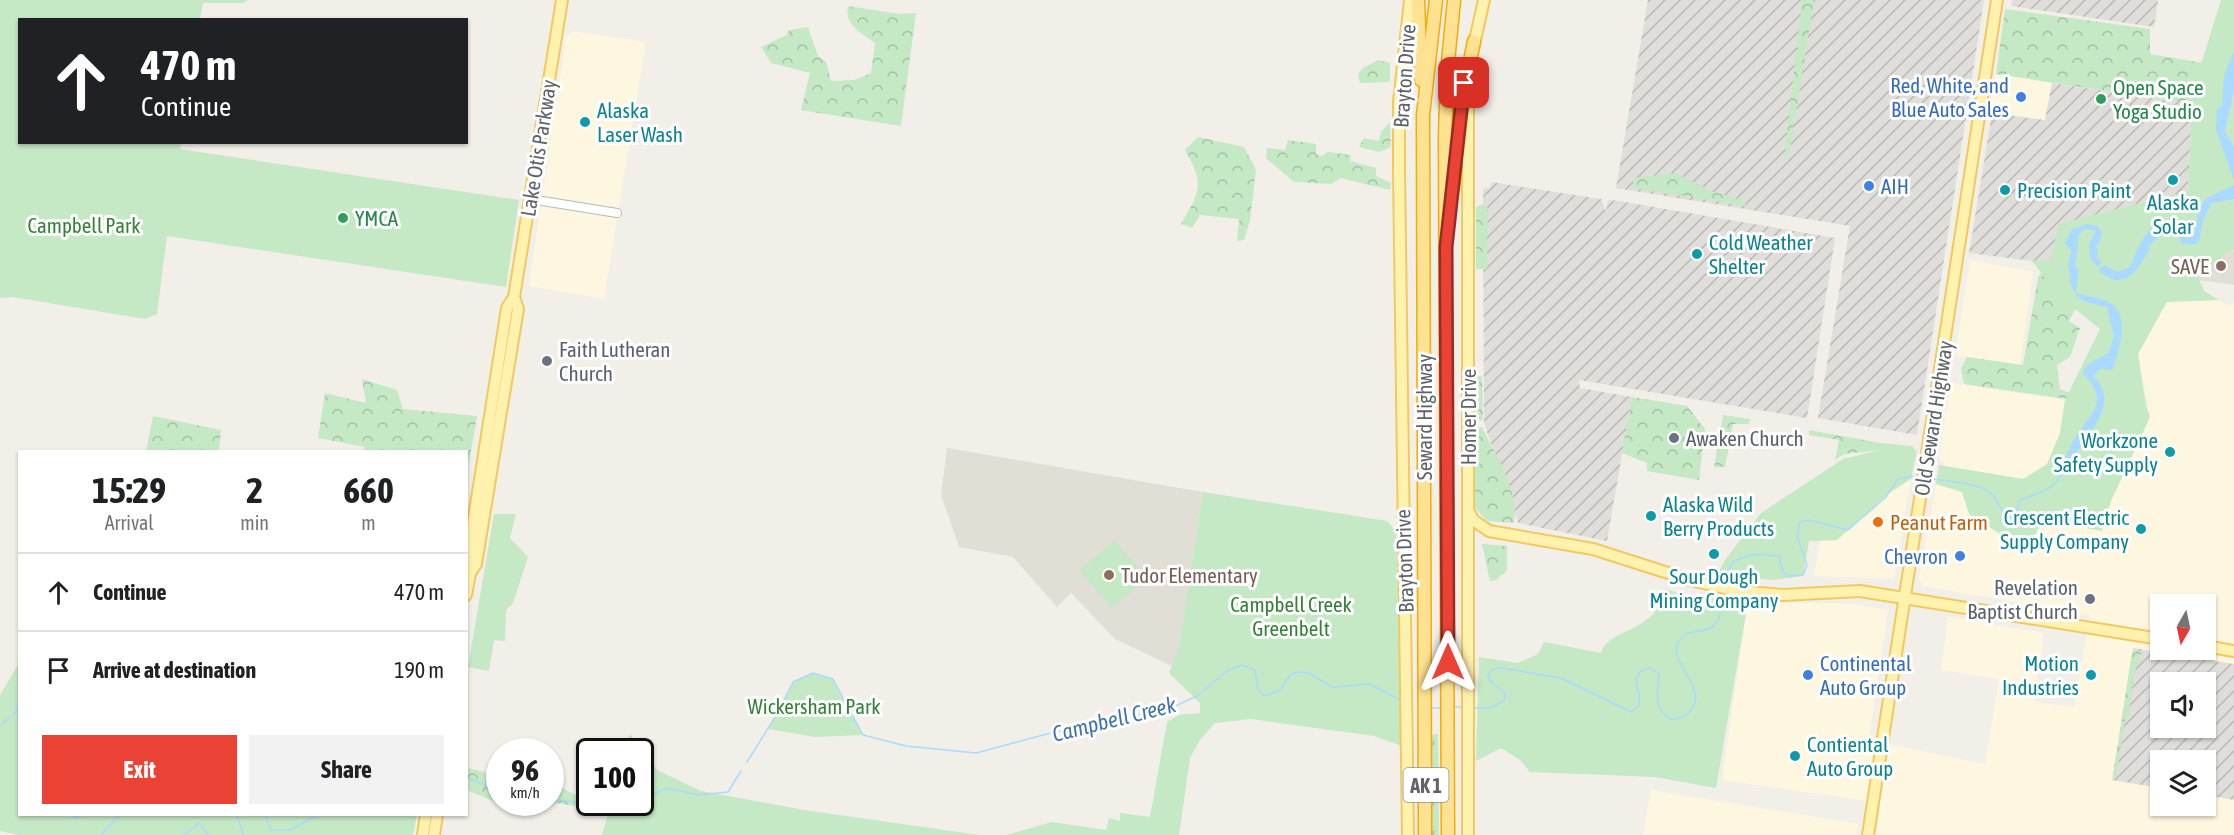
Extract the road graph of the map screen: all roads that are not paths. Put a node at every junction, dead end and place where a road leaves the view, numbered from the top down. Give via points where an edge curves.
1 (562, 0) edge
2 (1410, 0) edge
3 (1418, 0) edge
4 (1436, 0) edge
5 (1454, 0) edge
6 (1484, 0) edge
7 (1997, 0) edge
8 (1474, 41) junction
9 (1423, 115) junction
10 (530, 199) junction
11 (617, 213) dead end
12 (1446, 247) junction
13 (1468, 510) junction
14 (1489, 531) junction
15 (1468, 551) junction
16 (468, 556) edge
17 (468, 566) edge
18 (468, 584) edge
19 (1905, 597) junction
20 (2150, 637) edge
21 (2216, 648) edge
22 (2234, 651) edge
23 (426, 816) edge
24 (437, 816) edge
25 (423, 835) edge
26 (434, 835) edge
27 (1408, 835) edge
28 (1425, 835) edge
29 (1448, 835) edge
30 (1468, 835) edge
31 (1868, 835) edge

1 - 10 main road, Lake Otis Parkway
2 - 27 main road, Brayton Drive via 1400,102 1399,171
3 - 9 highway
4 - 9 highway, Seward Highway / AK 1
5 - 12 highway, Seward Highway / AK 1 via 1446,72
6 - 8 main road, Homer Drive
7 - 19 main road, Old Seward Highway
8 - 12 highway via 1461,106
8 - 13 main road, Homer Drive via 1467,106
9 - 28 highway, Seward Highway / AK 1
10 - 11 street
10 - 16 main road, Lake Otis Parkway via 514,297 507,308
12 - 29 highway, Seward Highway / AK 1
13 - 14 main road via 1473,520
13 - 15 main road, Homer Drive
14 - 15 main road via 1474,538
14 - 19 main road via 1593,549 1739,591 1783,595 1860,591
15 - 30 main road, Homer Drive
17 - 18 main road, Lake Otis Parkway
19 - 20 main road
19 - 31 main road, Old Seward Highway
21 - 22 main road
23 - 25 main road
24 - 26 main road

